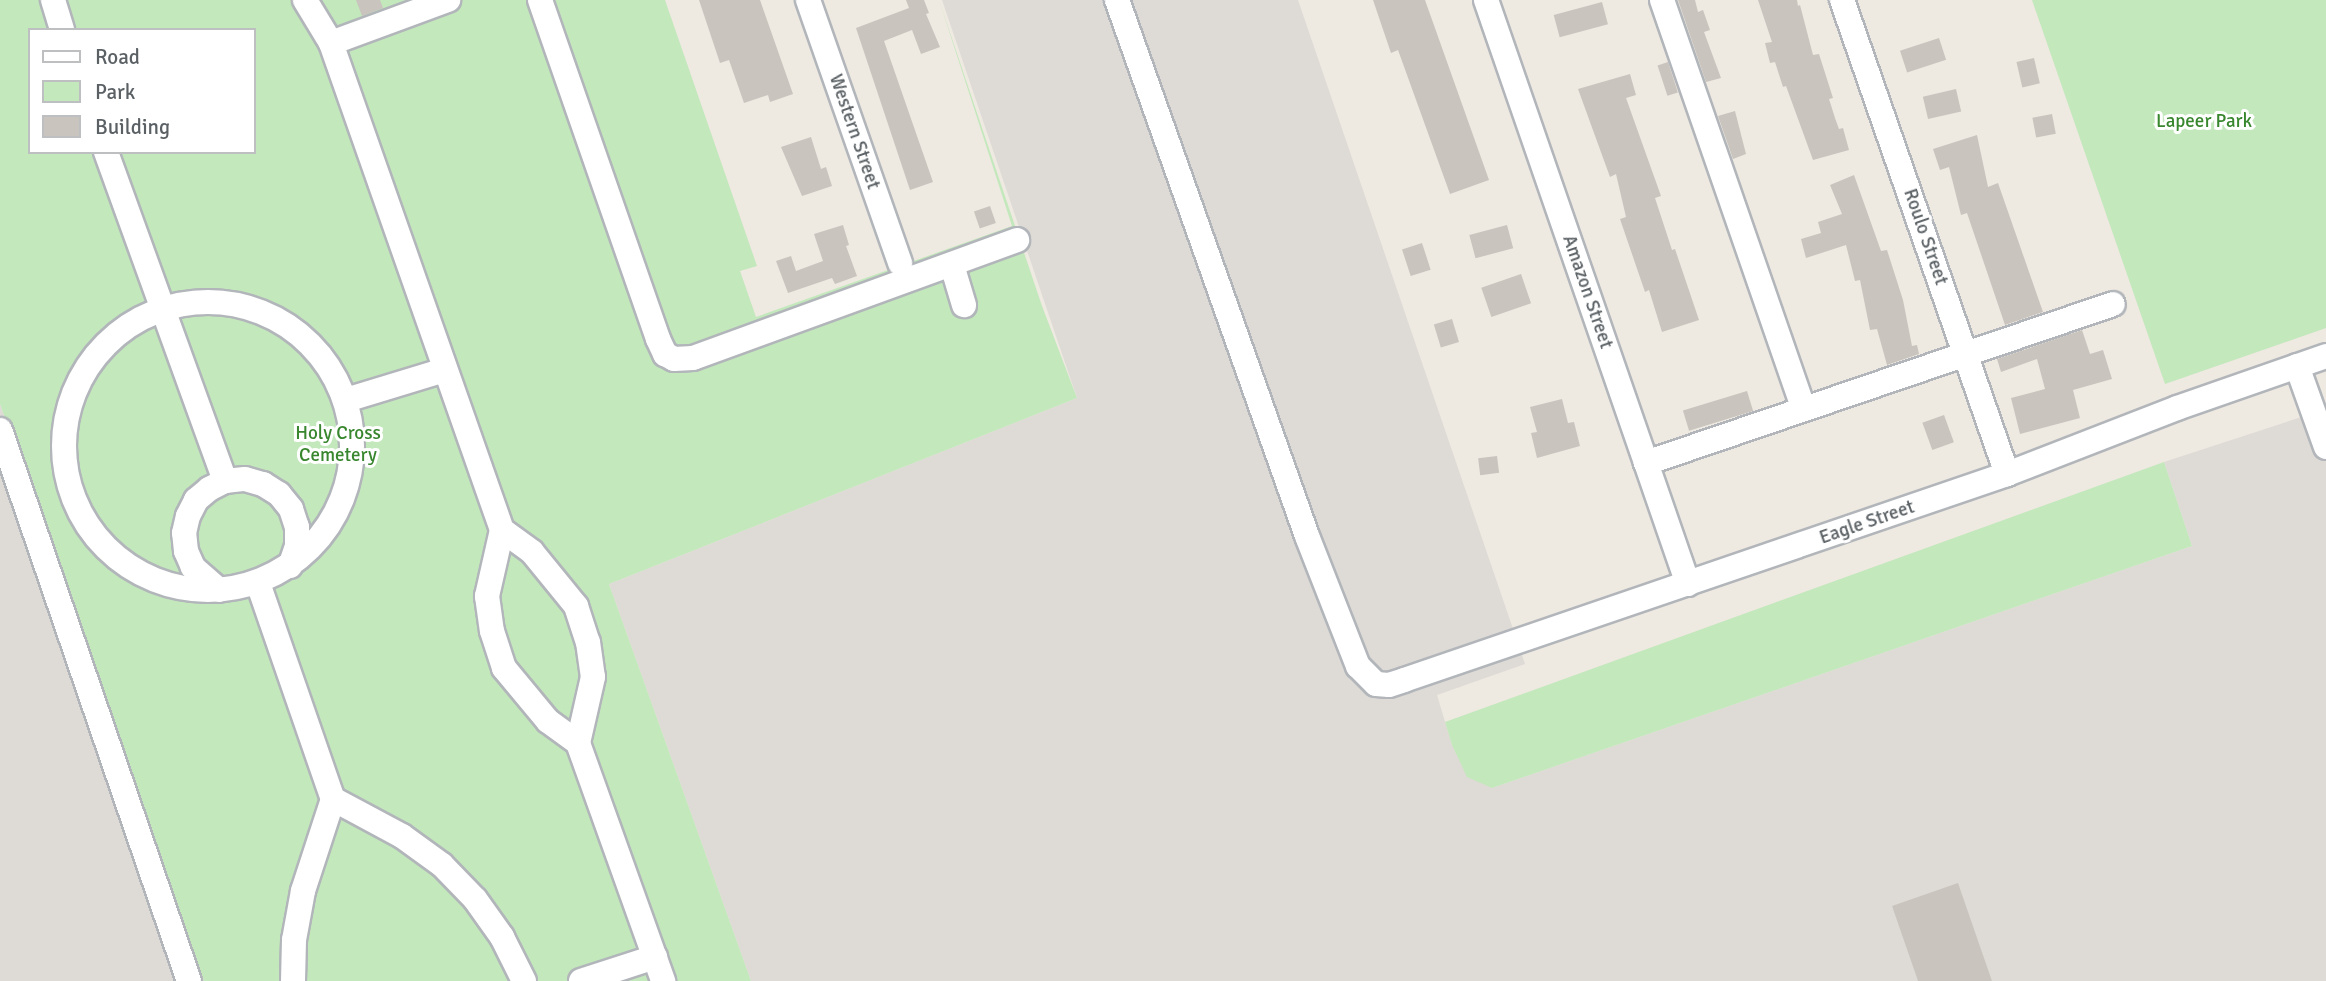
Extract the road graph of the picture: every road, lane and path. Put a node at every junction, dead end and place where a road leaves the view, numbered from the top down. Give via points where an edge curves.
1 (305, 0) edge
2 (449, 0) edge
3 (540, 0) edge
4 (808, 0) edge
5 (1117, 0) edge
6 (1486, 0) edge
7 (1662, 0) edge
8 (1842, 0) edge
9 (50, 1) edge
10 (61, 28) edge
11 (331, 43) junction
12 (107, 154) edge
13 (1017, 240) dead end
14 (900, 263) dead end
15 (951, 265) junction
16 (2113, 304) dead end
17 (964, 305) dead end
18 (161, 309) junction
19 (1966, 354) junction
20 (2326, 356) edge
21 (2297, 366) junction
22 (446, 370) junction
23 (346, 400) junction
24 (1804, 409) junction
25 (0, 430) edge
26 (2326, 447) edge
27 (1646, 463) junction
28 (2007, 474) junction
29 (225, 481) junction
30 (502, 530) junction
31 (290, 566) junction
32 (258, 583) junction
33 (1688, 584) junction
34 (219, 590) junction
35 (578, 743) junction
36 (333, 799) junction
37 (654, 957) junction
38 (189, 981) edge
39 (293, 981) edge
40 (524, 981) edge
41 (581, 981) edge
42 (663, 981) edge

1 - 11 street
2 - 11 street
3 - 15 street via 665,354 674,359 693,358
4 - 14 street, Western Street
5 - 33 street, Eagle Street via 1307,536 1366,677 1389,685
6 - 27 street, Amazon Street
7 - 24 street
8 - 19 street, Roulo Street
9 - 10 street
11 - 22 street
12 - 18 street
13 - 15 street
15 - 17 street
16 - 19 street
18 - 23 street via 206,301 251,308 272,318 292,328 325,360
18 - 29 street
18 - 34 street via 126,327 96,353 75,387 64,425 64,464 74,503 94,536 123,564 158,582 197,591
19 - 24 street
19 - 28 street, Roulo Street
20 - 21 street, Eagle Street
21 - 26 street
21 - 28 street, Eagle Street
22 - 23 street
22 - 30 street
23 - 31 street via 354,439 350,479 336,516 312,548
24 - 27 street
25 - 38 street
27 - 33 street, Amazon Street
28 - 33 street, Eagle Street
29 - 31 street via 263,484 291,509 297,546
29 - 34 street via 196,500 184,533 193,567
30 - 35 street via 533,552 576,606 593,677
30 - 35 street via 487,596 504,668 548,722
31 - 32 street
32 - 34 street
32 - 36 street
35 - 37 street
36 - 39 street via 303,891 294,940
36 - 40 street via 402,835 442,865 475,899 502,937
37 - 41 street
37 - 42 street

